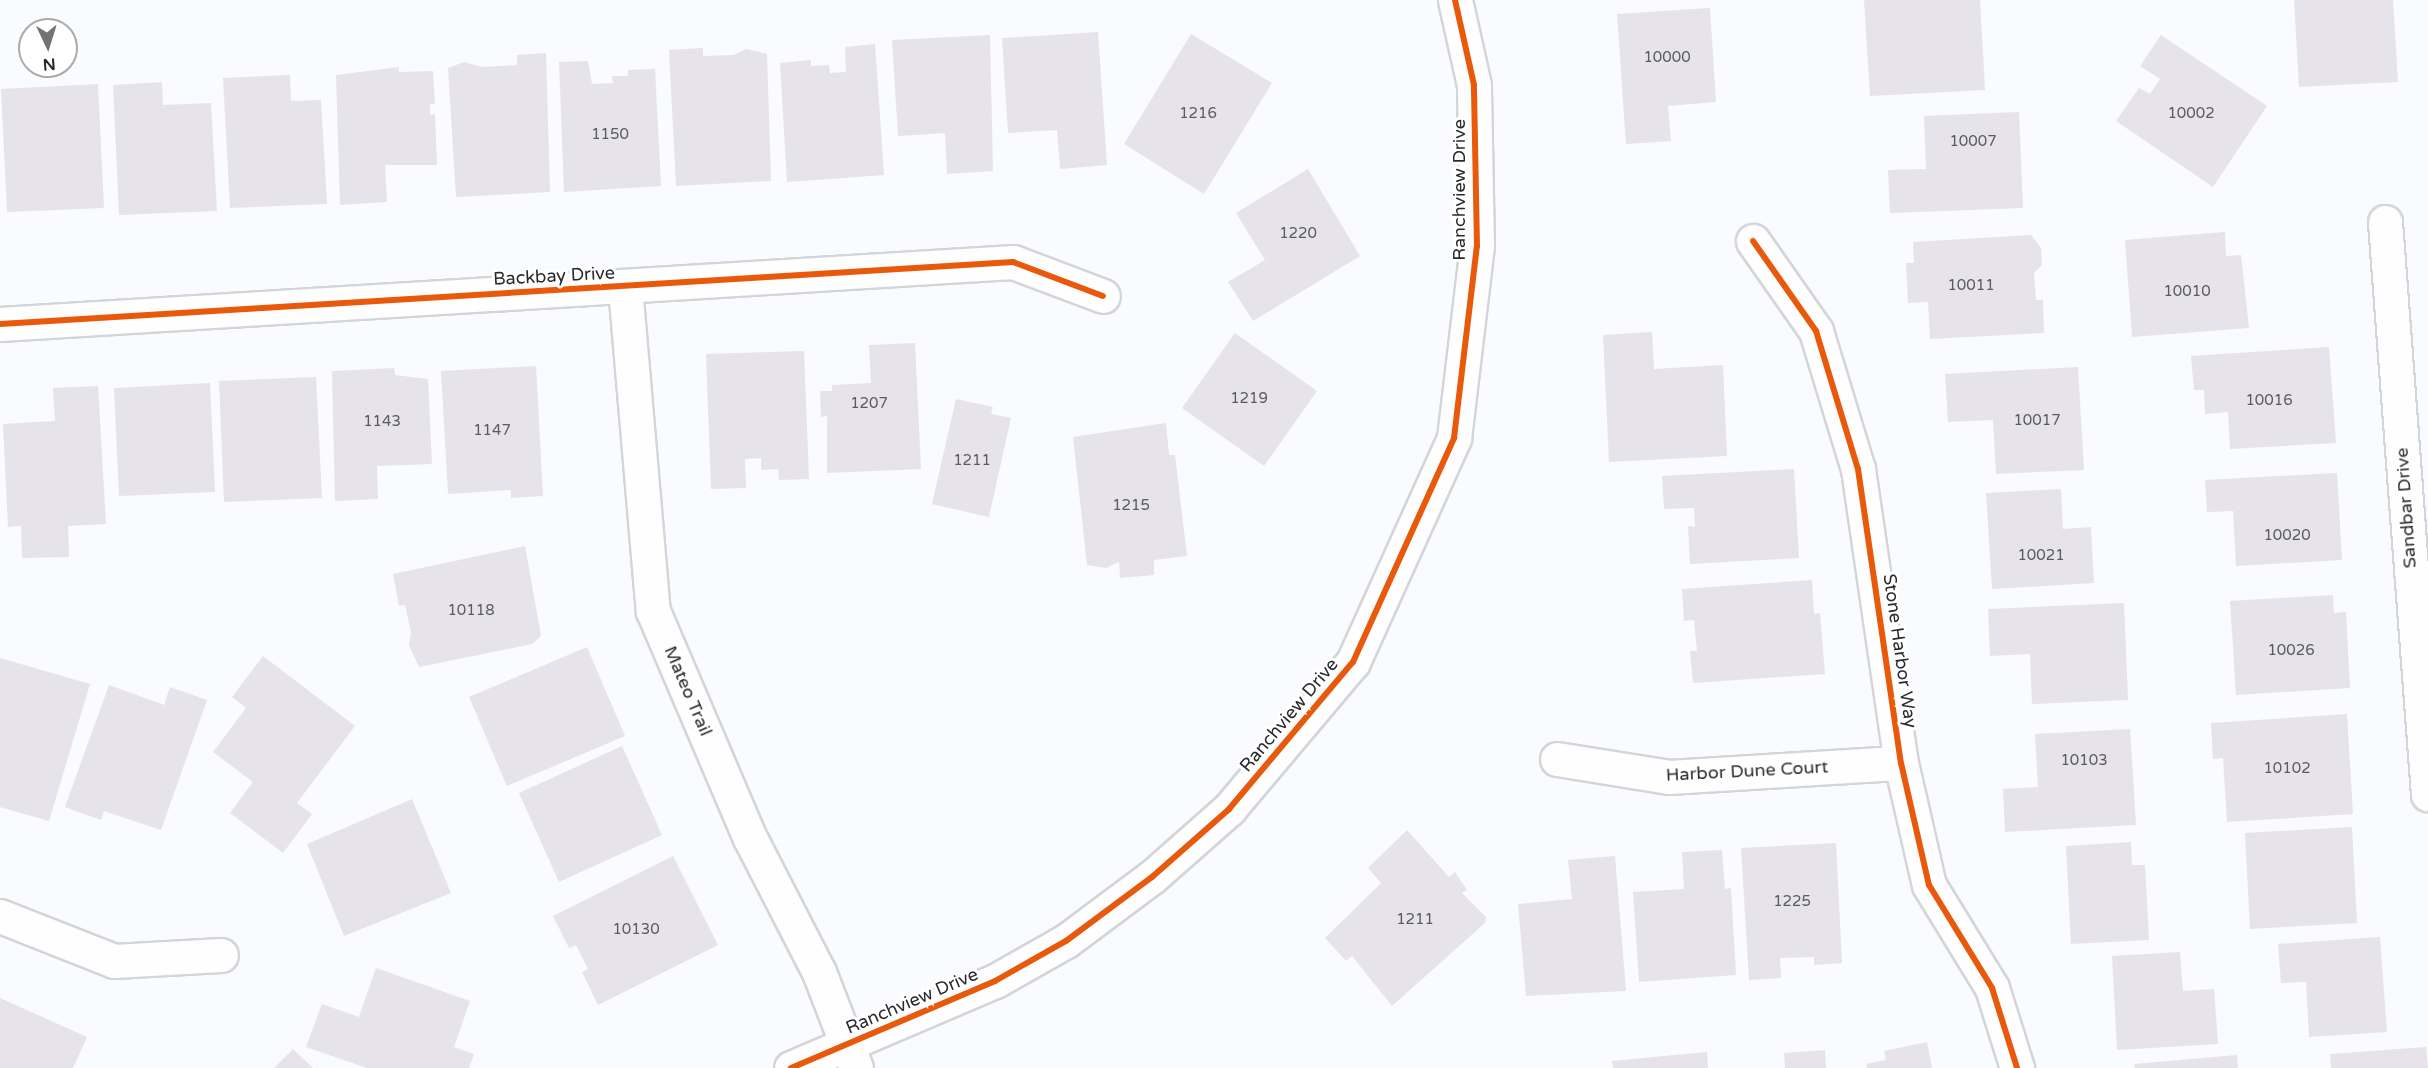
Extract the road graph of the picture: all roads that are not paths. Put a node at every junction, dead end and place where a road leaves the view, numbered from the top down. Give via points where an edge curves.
1 (1455, 0) edge
2 (2385, 222) dead end
3 (1753, 241) dead end
4 (624, 287) junction
5 (1103, 296) dead end
6 (0, 324) edge
7 (2424, 715) edge
8 (1557, 759) dead end
9 (1901, 763) junction
10 (2428, 794) edge
11 (0, 916) edge
12 (221, 954) dead end
13 (852, 1057) edge
14 (791, 1068) edge
15 (2017, 1068) edge

1 - 13 street, Ranchview Drive via 1474,85 1477,246 1454,438 1353,662 1229,809 1143,884 1066,941
2 - 7 street, Sandbar Drive
3 - 9 street, Stone Harbor Way via 1816,331 1858,469
4 - 5 street, Backbay Drive via 1013,262
4 - 6 street, Backbay Drive
4 - 13 street, Mateo Trail via 653,611 750,838 819,972
7 - 10 street, Sandbar Drive
8 - 9 street, Harbor Dune Court via 1670,777
9 - 15 street, Stone Harbor Way via 1929,885 1992,988
11 - 12 street via 114,961
13 - 14 street, Ranchview Drive

